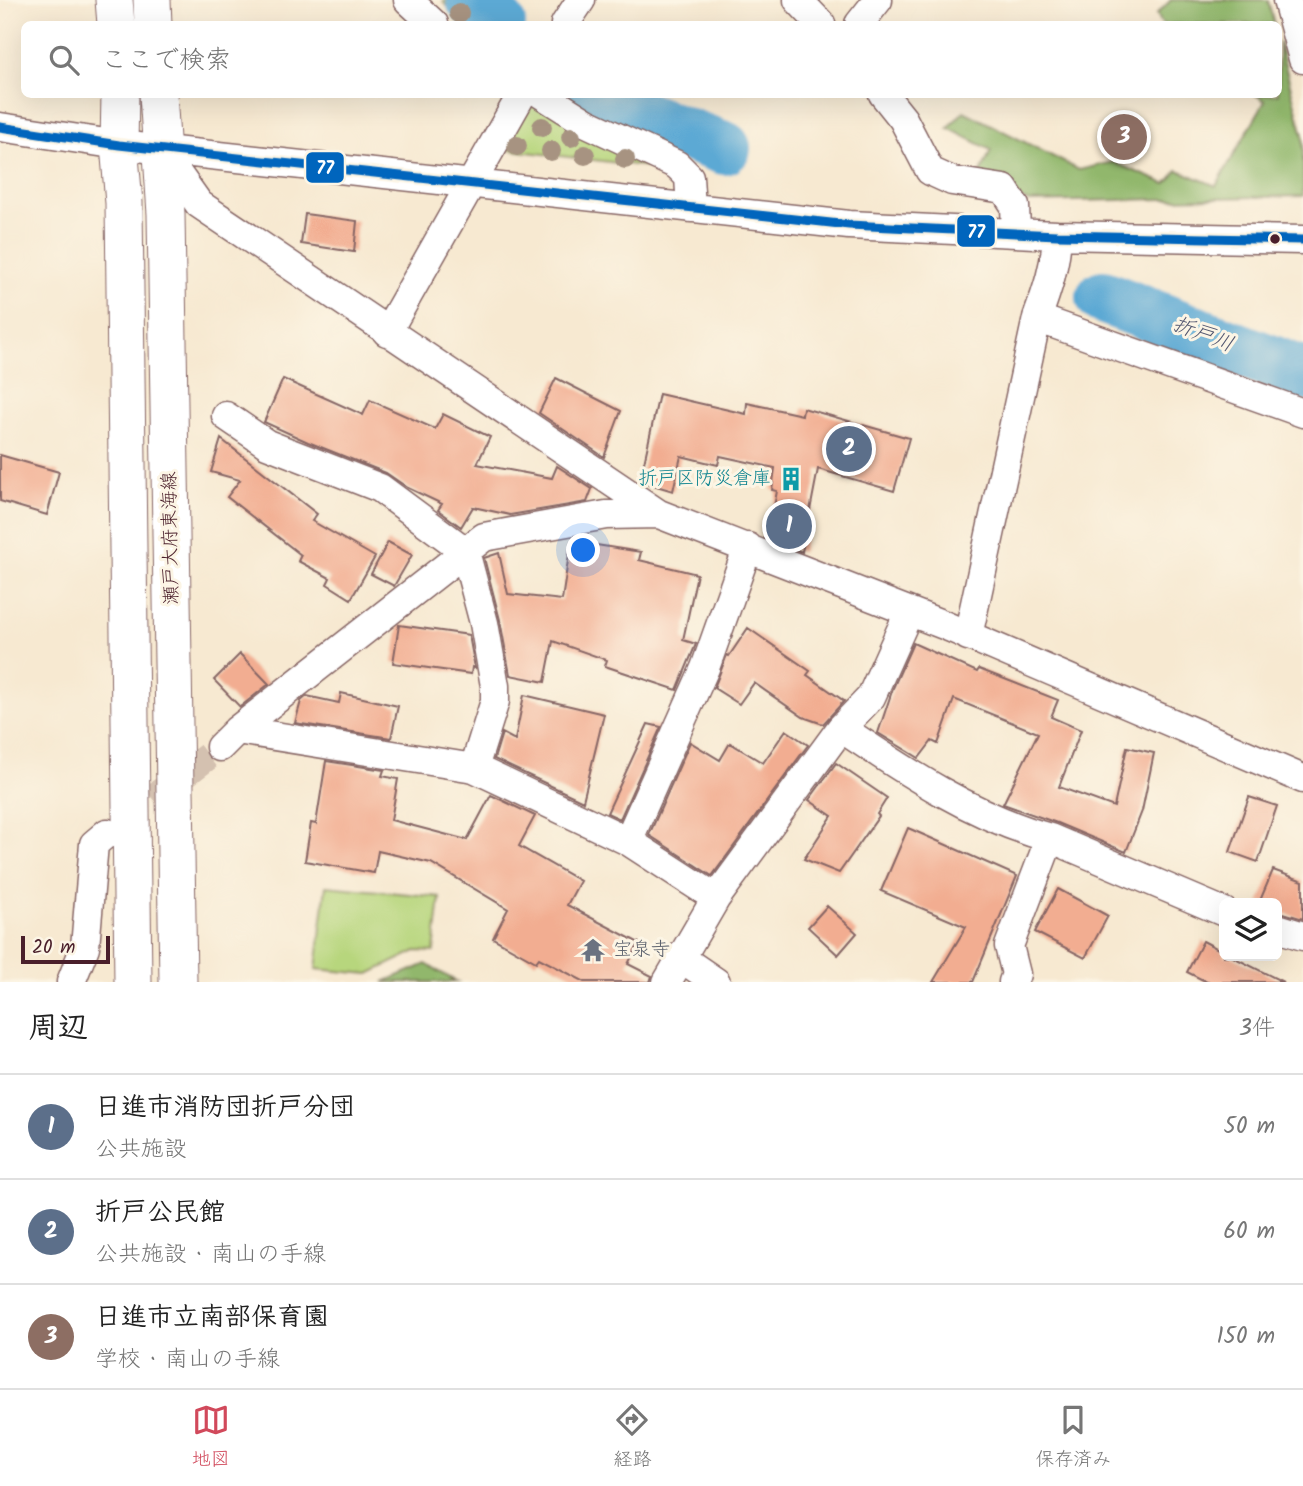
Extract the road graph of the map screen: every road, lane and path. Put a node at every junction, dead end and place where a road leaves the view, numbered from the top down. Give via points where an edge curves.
1 (114, 0) edge
2 (152, 0) edge
3 (408, 0) edge
4 (581, 0) edge
5 (798, 0) edge
6 (878, 0) edge
7 (1287, 0) edge
8 (116, 21) edge
9 (153, 21) edge
10 (431, 21) edge
11 (567, 21) edge
12 (818, 21) edge
13 (861, 21) edge
14 (1303, 59) edge
15 (120, 98) edge
16 (158, 98) edge
17 (520, 98) edge
18 (547, 98) edge
19 (886, 98) edge
20 (0, 127) edge
21 (119, 145) junction
22 (160, 149) junction
23 (470, 183) junction
24 (691, 208) junction
25 (1016, 231) junction
26 (1057, 235) junction
27 (1303, 240) edge
28 (1037, 318) junction
29 (387, 332) junction
30 (1303, 413) edge
31 (226, 416) dead end
32 (659, 514) junction
33 (748, 547) junction
34 (465, 551) junction
35 (909, 612) junction
36 (968, 636) junction
37 (841, 728) junction
38 (474, 768) junction
39 (1303, 779) edge
40 (107, 833) tunnel mouth
41 (1050, 838) junction
42 (628, 841) junction
43 (716, 898) junction
44 (1219, 910) edge
45 (1282, 930) edge
46 (1303, 936) edge
47 (674, 970) edge
48 (71, 982) edge
49 (133, 982) edge
50 (178, 982) edge
51 (716, 982) edge
52 (1013, 982) edge

1 - 8 main road
2 - 9 main road
3 - 10 street
4 - 11 street
5 - 12 street
6 - 13 street
7 - 14 street
15 - 21 main road
16 - 22 main road, 瀬戸大府東海線
17 - 23 street
18 - 24 street via 587,123 677,165 689,177
19 - 25 street via 903,118 930,171 952,181 1004,189 1015,206
20 - 21 street
21 - 22 street
21 - 49 main road via 124,203
22 - 23 street
22 - 29 street via 199,204
22 - 50 main road, 瀬戸大府東海線 via 166,214
23 - 24 street
23 - 29 street
24 - 25 street via 849,225
25 - 26 street
26 - 27 street
26 - 28 street via 1048,289
28 - 30 street
28 - 36 street
29 - 32 street
31 - 34 street via 267,444 380,488
32 - 33 street
32 - 34 street via 606,515 484,537
33 - 35 street
33 - 42 street via 705,668
34 - 38 street via 495,685 495,701
34 - 38 street via 228,739
35 - 36 street
35 - 37 street via 871,698
36 - 39 street
37 - 41 street via 944,793
37 - 43 street
38 - 42 street
40 - 48 street via 94,844 85,947
41 - 44 street
41 - 52 street via 1009,946 1016,974
42 - 43 street
43 - 47 street
45 - 46 street
47 - 51 street

